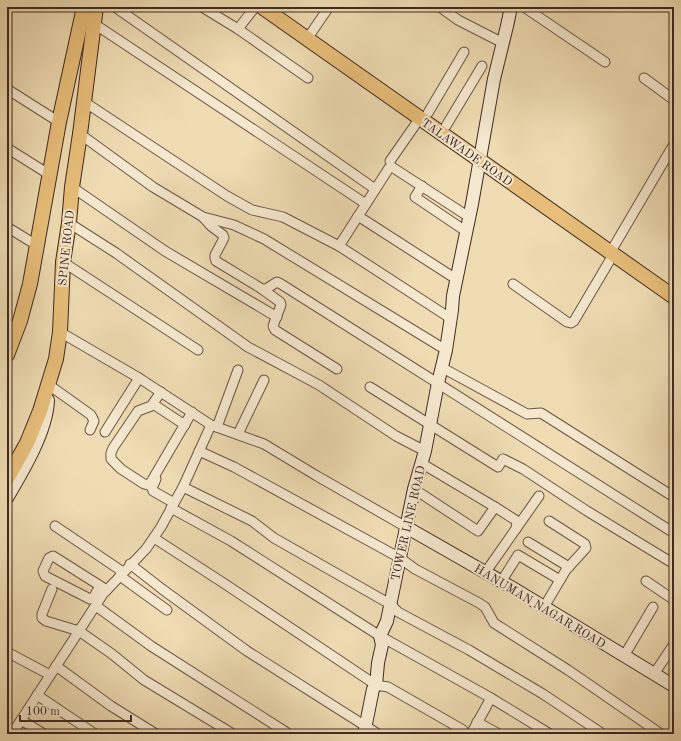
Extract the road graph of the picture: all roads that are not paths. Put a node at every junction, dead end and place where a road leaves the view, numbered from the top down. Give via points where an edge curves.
1 (84, 7) edge
2 (96, 7) edge
3 (115, 7) edge
4 (202, 7) edge
5 (254, 7) edge
6 (262, 7) edge
7 (279, 7) edge
8 (329, 7) edge
9 (440, 7) edge
10 (511, 7) edge
11 (524, 7) edge
12 (93, 23) junction
13 (238, 29) junction
14 (310, 35) junction
15 (503, 43) junction
16 (464, 52) dead end
17 (605, 62) dead end
18 (482, 66) dead end
19 (308, 78) dead end
20 (644, 78) dead end
21 (7, 89) edge
22 (674, 100) edge
23 (83, 101) junction
24 (424, 116) junction
25 (59, 122) junction
26 (446, 126) junction
27 (80, 134) junction
28 (674, 144) edge
29 (7, 148) edge
30 (480, 156) junction
31 (390, 162) dead end
32 (50, 175) junction
33 (422, 186) junction
34 (72, 187) junction
35 (375, 189) junction
36 (366, 204) junction
37 (358, 216) junction
38 (204, 217) junction
39 (469, 217) junction
40 (69, 222) junction
41 (8, 230) edge
42 (466, 232) junction
43 (38, 246) junction
44 (339, 246) junction
45 (613, 251) junction
46 (63, 262) junction
47 (456, 279) junction
48 (514, 284) dead end
49 (262, 289) junction
50 (674, 292) edge
51 (451, 314) junction
52 (277, 317) junction
53 (60, 332) junction
54 (198, 350) dead end
55 (446, 350) junction
56 (7, 355) edge
57 (441, 367) junction
58 (238, 370) dead end
59 (337, 370) dead end
60 (139, 378) junction
61 (264, 380) dead end
62 (438, 383) junction
63 (49, 385) junction
64 (370, 386) dead end
65 (161, 392) junction
66 (153, 404) junction
67 (194, 414) junction
68 (185, 425) junction
69 (430, 425) junction
70 (214, 426) junction
71 (90, 430) dead end
72 (105, 432) dead end
73 (238, 434) junction
74 (199, 451) junction
75 (423, 457) junction
76 (7, 479) edge
77 (183, 486) junction
78 (414, 489) junction
79 (539, 496) dead end
80 (674, 497) edge
81 (7, 498) edge
82 (172, 506) junction
83 (495, 507) junction
84 (549, 521) dead end
85 (56, 526) dead end
86 (406, 527) junction
87 (516, 529) junction
88 (674, 533) edge
89 (154, 538) junction
90 (528, 542) dead end
91 (400, 558) junction
92 (130, 564) junction
93 (674, 564) edge
94 (570, 567) junction
95 (485, 573) junction
96 (121, 574) junction
97 (560, 580) junction
98 (646, 581) dead end
99 (502, 582) junction
100 (103, 588) junction
101 (52, 589) dead end
102 (674, 600) edge
103 (390, 604) junction
104 (96, 606) junction
105 (653, 606) dead end
106 (544, 607) junction
107 (167, 610) dead end
108 (78, 631) junction
109 (380, 636) junction
110 (674, 644) edge
111 (7, 652) edge
112 (624, 656) junction
113 (56, 666) junction
114 (654, 674) junction
115 (50, 675) junction
116 (376, 685) junction
117 (674, 686) edge
118 (36, 695) junction
119 (490, 698) junction
120 (21, 720) junction
121 (477, 722) junction
122 (365, 730) edge
123 (468, 733) edge
124 (12, 734) edge
125 (44, 734) edge
126 (95, 734) edge
127 (156, 734) edge
128 (233, 734) edge
129 (289, 734) edge
130 (378, 734) edge
131 (499, 734) edge
132 (550, 734) edge
133 (603, 734) edge
134 (661, 734) edge

1 - 25 main road
2 - 12 main road, SPINE ROAD
3 - 35 street
4 - 13 street
5 - 13 street
6 - 14 main road, TALAWADE ROAD
7 - 14 main road, TALAWADE ROAD
8 - 14 street
9 - 15 street via 458,20
10 - 15 street, TOWER LINE ROAD
11 - 17 street
12 - 23 main road, SPINE ROAD
12 - 36 street
13 - 19 street
14 - 24 main road, TALAWADE ROAD
15 - 30 street, TOWER LINE ROAD
16 - 24 street
18 - 26 street
20 - 22 street
21 - 25 street
23 - 27 main road, SPINE ROAD
23 - 44 street via 241,204 258,212 283,217
24 - 26 main road, TALAWADE ROAD
24 - 30 main road, TALAWADE ROAD
24 - 31 street
25 - 32 main road
26 - 30 main road, TALAWADE ROAD
27 - 34 main road, SPINE ROAD
27 - 38 street via 153,187
28 - 45 street
29 - 32 street
30 - 39 street, TOWER LINE ROAD
30 - 45 main road, TALAWADE ROAD
32 - 43 main road
33 - 35 street via 392,167
33 - 39 street
33 - 42 street via 415,197
34 - 40 main road, SPINE ROAD
34 - 52 street via 165,251
35 - 36 street
36 - 37 street
37 - 44 street
37 - 47 street
38 - 49 street via 224,236 215,255 216,261
38 - 55 street via 234,225 264,239
39 - 42 street, TOWER LINE ROAD
40 - 46 main road, SPINE ROAD
40 - 75 street via 248,347 319,385
41 - 43 street
42 - 47 street, TOWER LINE ROAD
43 - 56 main road via 20,321
44 - 51 street
45 - 48 street via 571,323
45 - 50 main road, TALAWADE ROAD
46 - 53 main road, SPINE ROAD
46 - 54 street
47 - 51 street, TOWER LINE ROAD
49 - 52 street via 280,302
49 - 62 street via 276,282 281,284
51 - 55 street, TOWER LINE ROAD
52 - 59 street via 273,326 275,330
53 - 60 street
53 - 63 main road, SPINE ROAD
55 - 57 street, TOWER LINE ROAD
57 - 62 street, TOWER LINE ROAD
57 - 80 street via 527,414 541,413
58 - 70 street
60 - 65 street
60 - 72 street
61 - 73 street
62 - 69 street, TOWER LINE ROAD
62 - 88 street
63 - 71 street via 92,414 94,421
63 - 76 main road, SPINE ROAD via 27,443
63 - 81 street via 48,410 40,435
64 - 69 street
65 - 66 street
65 - 67 street
66 - 68 street
66 - 68 street via 138,411 111,453 113,462 127,473 148,485
67 - 68 street
67 - 70 street
67 - 82 street via 152,488
69 - 75 street, TOWER LINE ROAD
69 - 93 street via 498,467 503,459 523,469
70 - 73 street
70 - 74 street
73 - 86 street via 264,444
74 - 77 street
74 - 91 street via 234,467
75 - 78 street, TOWER LINE ROAD
75 - 83 street
77 - 82 street
77 - 103 street via 252,521 280,541
78 - 83 street via 478,532
78 - 86 street, TOWER LINE ROAD
79 - 87 street
82 - 89 street
82 - 109 street
83 - 87 street via 517,521
84 - 94 street via 586,546
85 - 96 street
86 - 91 street, TOWER LINE ROAD
86 - 95 street, HANUMAN NAGAR ROAD
87 - 95 street
89 - 92 street
89 - 116 street
90 - 94 street
91 - 103 street, TOWER LINE ROAD
91 - 134 street via 415,569 485,607 494,624 568,670
92 - 96 street
92 - 122 street via 247,651
94 - 97 street
95 - 99 street, HANUMAN NAGAR ROAD
96 - 100 street
96 - 107 street
97 - 99 street via 518,555
97 - 106 street
98 - 102 street
99 - 106 street, HANUMAN NAGAR ROAD
100 - 100 street via 53,556 49,558 43,571 45,576 90,599
100 - 104 street
101 - 108 street via 42,618
103 - 109 street, TOWER LINE ROAD via 387,621
103 - 133 street via 398,612 543,694
104 - 108 street
104 - 129 street via 151,646
105 - 112 street
106 - 112 street, HANUMAN NAGAR ROAD
108 - 113 street
108 - 128 street via 144,680
109 - 116 street, TOWER LINE ROAD via 382,645
109 - 119 street
110 - 114 street
111 - 115 street
112 - 114 street, HANUMAN NAGAR ROAD
113 - 115 street
113 - 127 street via 111,706
114 - 117 street, HANUMAN NAGAR ROAD
115 - 118 street
116 - 122 street, TOWER LINE ROAD
116 - 123 street via 388,687
118 - 120 street
118 - 126 street
119 - 121 street
119 - 132 street
120 - 124 street
120 - 125 street
121 - 123 street
121 - 131 street
122 - 130 street

